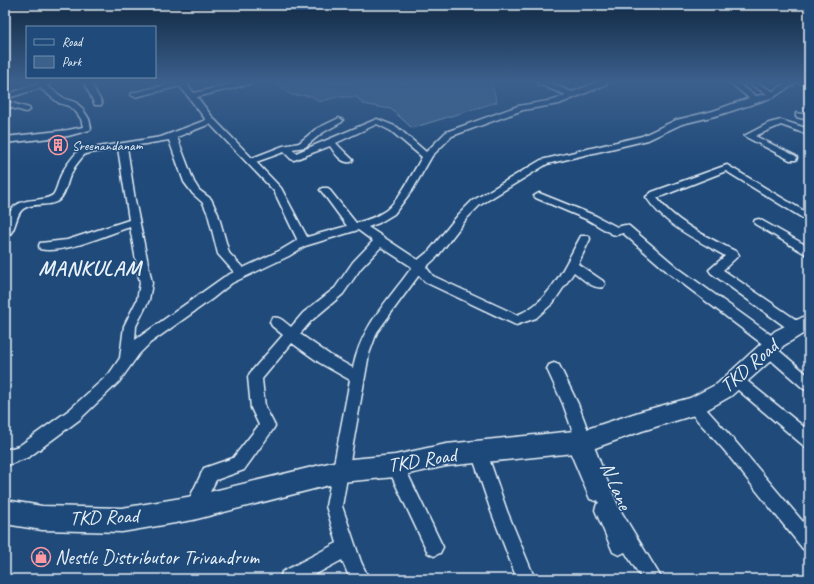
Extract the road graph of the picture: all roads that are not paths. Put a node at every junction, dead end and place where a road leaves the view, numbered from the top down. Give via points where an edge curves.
1 (78, 109) edge
2 (203, 109) edge
3 (518, 109) edge
4 (726, 109) edge
5 (800, 115) dead end
6 (809, 118) edge
7 (339, 120) dead end
8 (211, 121) junction
9 (809, 132) edge
10 (172, 136) junction
11 (5, 140) edge
12 (331, 142) junction
13 (122, 145) junction
14 (286, 148) junction
15 (427, 157) junction
16 (793, 158) dead end
17 (348, 160) dead end
18 (251, 161) junction
19 (325, 190) dead end
20 (539, 196) dead end
21 (809, 219) edge
22 (134, 222) junction
23 (759, 222) dead end
24 (357, 226) junction
25 (5, 233) edge
26 (585, 239) dead end
27 (380, 242) junction
28 (301, 243) junction
29 (44, 246) dead end
30 (809, 252) edge
31 (572, 265) junction
32 (419, 266) junction
33 (240, 272) junction
34 (599, 284) dead end
35 (276, 322) dead end
36 (803, 324) edge
37 (291, 336) junction
38 (771, 347) junction
39 (127, 359) junction
40 (554, 369) dead end
41 (357, 377) junction
42 (736, 380) junction
43 (809, 385) edge
44 (694, 406) junction
45 (579, 441) junction
46 (809, 441) edge
47 (479, 452) junction
48 (5, 458) edge
49 (395, 466) junction
50 (341, 472) junction
51 (193, 508) junction
52 (5, 512) edge
53 (809, 543) edge
54 (619, 546) dead end
55 (347, 547) junction
56 (434, 547) dead end
57 (289, 579) edge
58 (360, 579) edge
59 (526, 579) edge
60 (653, 579) edge

1 - 11 street via 85,119 87,128 68,133
2 - 8 street
3 - 15 street via 449,134
4 - 32 street via 679,122 644,138 544,162 476,203 434,254
5 - 6 street
7 - 14 street via 318,131 302,145
8 - 10 street
8 - 18 street
9 - 16 street via 781,122 748,136
10 - 13 street
10 - 33 street via 189,182 196,192 208,201 224,254
12 - 14 street via 294,157
12 - 15 street via 377,120 394,129
12 - 17 street
13 - 22 street
13 - 25 street via 82,152 70,167 55,199 20,207
14 - 18 street
15 - 24 street via 408,189 390,212 375,221
18 - 28 street via 278,190 300,233
19 - 24 street
20 - 38 street via 616,231 625,229
21 - 36 street via 727,168 651,197 674,221 733,255 715,270
22 - 29 street via 68,244
22 - 39 street via 146,283 143,300 130,326
23 - 30 street
24 - 27 street
24 - 28 street
26 - 31 street
27 - 32 street
27 - 37 street via 357,265 339,291 307,317
28 - 33 street via 285,253
31 - 32 street via 549,300 532,314 516,320 429,279
31 - 34 street
32 - 41 street via 372,330 362,354
33 - 39 street via 145,339
35 - 37 street
36 - 38 street, TKD Road via 786,332
37 - 41 street
37 - 51 street via 256,378 258,408 267,426 238,464 210,474
38 - 42 street, TKD Road
38 - 43 street
39 - 48 street via 114,378 74,415 23,452
40 - 45 street via 575,414
41 - 50 street
42 - 44 street, TKD Road via 724,390
42 - 46 street
44 - 45 street, TKD Road
44 - 53 street
45 - 47 street, TKD Road
45 - 54 street, N Lane
45 - 60 street via 613,514
47 - 49 street, TKD Road via 446,454
47 - 59 street via 499,512
49 - 50 street, TKD Road
49 - 56 street
50 - 51 street, TKD Road
50 - 55 street via 334,506
51 - 52 street, TKD Road via 122,520 42,518
55 - 57 street
55 - 58 street

